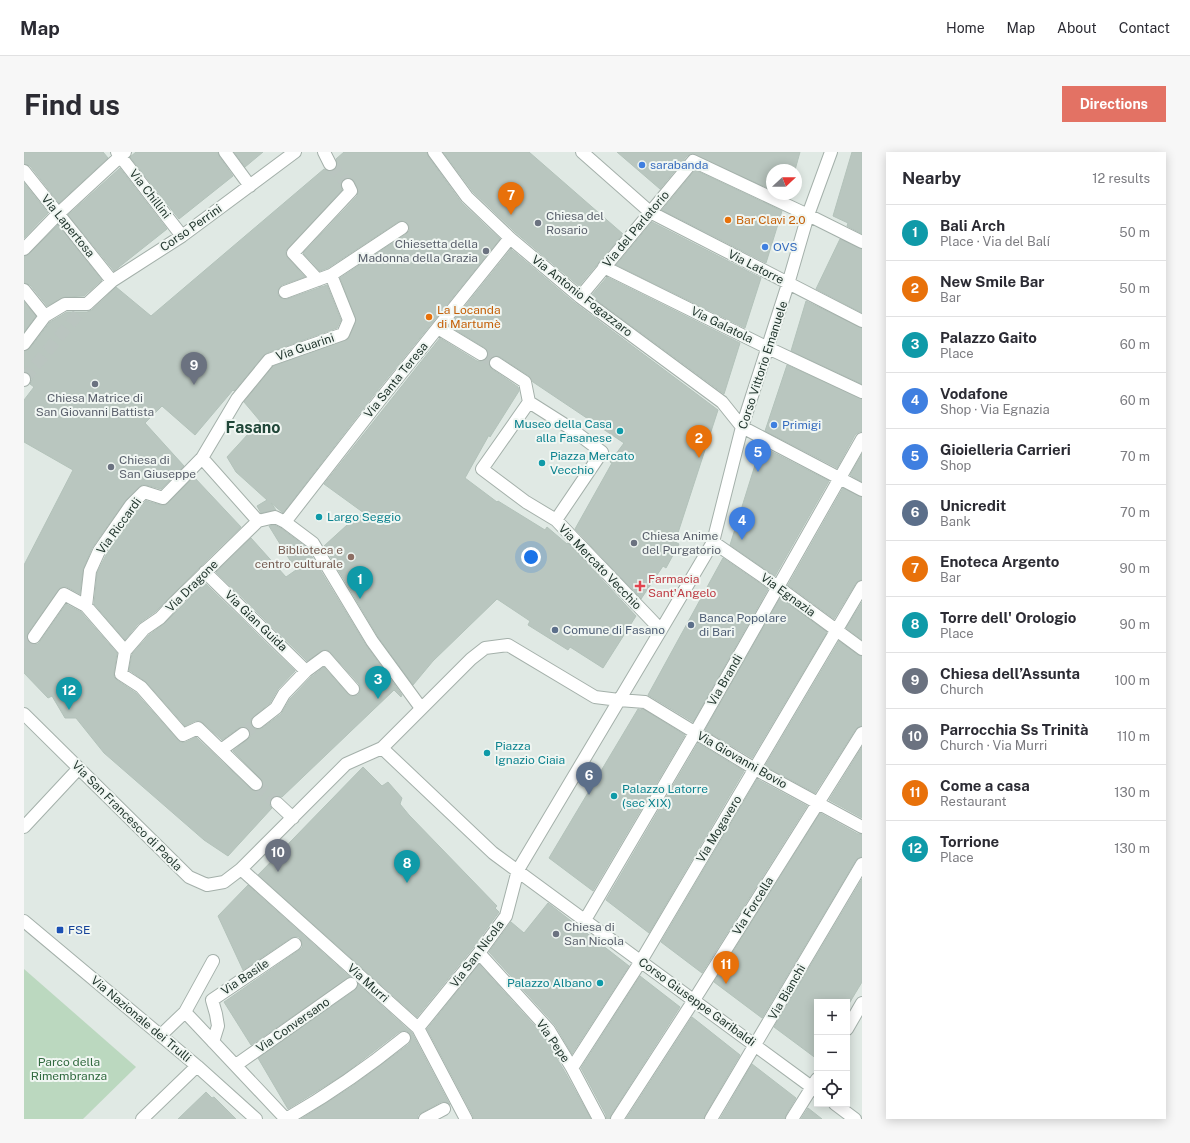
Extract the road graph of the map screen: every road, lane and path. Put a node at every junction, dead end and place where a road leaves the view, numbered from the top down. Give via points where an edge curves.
1 (225, 152) edge
2 (295, 152) edge
3 (324, 152) edge
4 (434, 152) edge
5 (582, 152) edge
6 (831, 152) edge
7 (121, 153) edge
8 (330, 164) tunnel mouth
9 (24, 171) edge
10 (348, 185) dead end
11 (250, 186) junction
12 (650, 212) junction
13 (58, 214) junction
14 (808, 215) junction
15 (402, 228) dead end
16 (182, 236) junction
17 (510, 238) junction
18 (862, 242) edge
19 (24, 249) edge
20 (604, 267) junction
21 (331, 275) junction
22 (318, 280) junction
23 (112, 281) junction
24 (788, 284) junction
25 (24, 290) edge
26 (285, 292) dead end
27 (580, 297) junction
28 (87, 304) junction
29 (78, 314) tunnel mouth
30 (46, 316) junction
31 (862, 321) edge
32 (438, 328) junction
33 (24, 344) edge
34 (768, 348) junction
35 (481, 354) tunnel mouth
36 (496, 363) tunnel mouth
37 (862, 392) edge
38 (529, 402) junction
39 (742, 427) junction
40 (862, 439) edge
41 (202, 458) junction
42 (840, 478) junction
43 (862, 490) edge
44 (556, 520) junction
45 (258, 521) junction
46 (285, 522) junction
47 (713, 542) junction
48 (205, 572) junction
49 (778, 587) junction
50 (862, 587) edge
51 (86, 606) junction
52 (662, 630) junction
53 (836, 631) junction
54 (34, 637) tunnel mouth
55 (862, 649) edge
56 (125, 651) junction
57 (306, 671) junction
58 (353, 689) dead end
59 (619, 700) junction
60 (422, 708) junction
61 (24, 714) edge
62 (258, 722) tunnel mouth
63 (695, 733) junction
64 (862, 733) edge
65 (243, 734) tunnel mouth
66 (382, 748) junction
67 (221, 750) junction
68 (79, 768) junction
69 (755, 769) junction
70 (256, 784) tunnel mouth
71 (277, 803) tunnel mouth
72 (818, 803) junction
73 (293, 818) junction
74 (24, 827) edge
75 (862, 827) edge
76 (862, 864) edge
77 (241, 869) junction
78 (518, 870) junction
79 (24, 920) edge
80 (586, 920) junction
81 (295, 944) dead end
82 (479, 953) junction
83 (213, 961) dead end
84 (641, 961) junction
85 (351, 984) dead end
86 (694, 1000) junction
87 (862, 1004) edge
88 (185, 1012) junction
89 (850, 1024) edge
90 (418, 1028) junction
91 (161, 1035) junction
92 (404, 1038) dead end
93 (213, 1042) junction
94 (755, 1045) junction
95 (236, 1065) junction
96 (197, 1066) junction
97 (572, 1068) junction
98 (814, 1085) edge
99 (814, 1087) edge
100 (839, 1107) edge
101 (444, 1109) dead end
102 (145, 1118) edge
103 (256, 1119) edge
104 (286, 1119) edge
105 (425, 1119) edge
106 (466, 1119) edge
107 (599, 1119) edge
108 (617, 1119) edge
109 (711, 1119) edge
110 (792, 1119) edge
111 (856, 1119) edge

1 - 11 street
2 - 11 street, Corso Perrini
3 - 8 street
4 - 17 street, Via Antonio Fogazzaro via 466,197
5 - 12 street, Via Latorre
6 - 14 street, Corso Vittorio Emanuele
7 - 13 street
7 - 16 street, Via Chillini
9 - 13 street, Via Lapertosa
10 - 22 street via 351,191 293,253
11 - 16 street, Corso Perrini
12 - 14 street, Via del Parlatorio via 692,161
12 - 20 street, Via del Parlatorio
12 - 24 street, Via Latorre
13 - 19 street
13 - 23 street, Via Lapertosa
14 - 18 street
14 - 24 street, Corso Vittorio Emanuele
15 - 21 street
16 - 23 street, Corso Perrini
17 - 27 street, Via Antonio Fogazzaro
17 - 32 street, Via Santa Teresa
20 - 27 street, Via del Parlatorio
20 - 34 street, Via Galatola
21 - 22 street
21 - 41 street, Via Guarini via 348,320 343,334 269,360 237,399
22 - 26 street
23 - 28 street, Corso Perrini
24 - 31 street, Via Latorre
24 - 34 street, Corso Vittorio Emanuele
25 - 30 street
27 - 39 street, Via Antonio Fogazzaro via 722,402
28 - 29 street, Corso Perrini
28 - 30 street via 65,304
30 - 33 street
32 - 35 street
32 - 46 street, Via Santa Teresa
34 - 37 street, Via Galatola
34 - 39 street, Corso Vittorio Emanuele
36 - 38 street via 525,382
38 - 44 street via 602,452
38 - 44 street via 482,469 526,502
39 - 42 street
39 - 47 street, Corso Vittorio Emanuele
40 - 42 street, Via Brandi
41 - 45 street
41 - 51 street, Via Riccardi via 163,498 144,492 131,505 99,551 90,571
42 - 43 street
42 - 49 street, Via Brandi
44 - 52 street, Via Mercato Vecchio
45 - 46 street via 275,517
45 - 48 street, Via Dragone
46 - 60 street via 313,543 372,641
47 - 49 street, Via Egnazia
47 - 52 street, Corso Vittorio Emanuele
48 - 56 street, Via Dragone via 160,618 144,629
48 - 57 street, Via Gian Guida
49 - 53 street, Via Egnazia
49 - 63 street, Via Brandi
50 - 53 street, Via Mogavero
51 - 54 street via 64,594
51 - 56 street
52 - 59 street, Corso Vittorio Emanuele
53 - 55 street, Via Egnazia
53 - 69 street, Via Mogavero
56 - 67 street via 121,674 141,687 183,735 198,728
57 - 58 street via 325,657
57 - 62 street via 284,694 276,708
59 - 60 street via 595,697 508,645 485,648
59 - 63 street, Via Giovanni Bovio via 645,702
59 - 78 street
60 - 66 street
61 - 68 street, Via San Francesco di Paola
63 - 69 street, Via Giovanni Bovio
63 - 80 street, Via Brandi
64 - 72 street, Via Forcella
65 - 67 street
66 - 73 street, Via San Francesco di Paola via 346,764
66 - 78 street via 493,853
67 - 70 street
68 - 74 street
68 - 77 street, Via San Francesco di Paola via 189,877 207,885 224,882
69 - 72 street, Via Giovanni Bovio
69 - 84 street, Via Mogavero
71 - 73 street
72 - 75 street, Via Giovanni Bovio
72 - 86 street, Via Forcella
73 - 77 street, Via San Francesco di Paola
76 - 94 street, Via Bianchi
77 - 90 street, Via Murri
78 - 80 street, Corso Giuseppe Garibaldi
78 - 82 street, Via San Nicola via 506,916
79 - 91 street, Via Nazionale dei Trulli
80 - 84 street, Corso Giuseppe Garibaldi
81 - 93 street, Via Basile via 212,1000 218,1026
82 - 90 street, Via San Nicola
82 - 97 street, Via Pepe via 549,1030
83 - 88 street
84 - 86 street, Corso Giuseppe Garibaldi
84 - 97 street, Via Mogavero
85 - 95 street, Via Conversano
86 - 94 street, Corso Giuseppe Garibaldi
86 - 108 street, Via Forcella
87 - 89 street
88 - 91 street
88 - 93 street
90 - 106 street, Via Murri
91 - 96 street, Via Nazionale dei Trulli
92 - 104 street via 315,1103
93 - 95 street
94 - 98 street, Corso Giuseppe Garibaldi
94 - 109 street, Via Bianchi
95 - 104 street
96 - 102 street
96 - 103 street, Via Nazionale dei Trulli
97 - 107 street, Via Pepe
99 - 110 street
100 - 111 street
101 - 105 street

